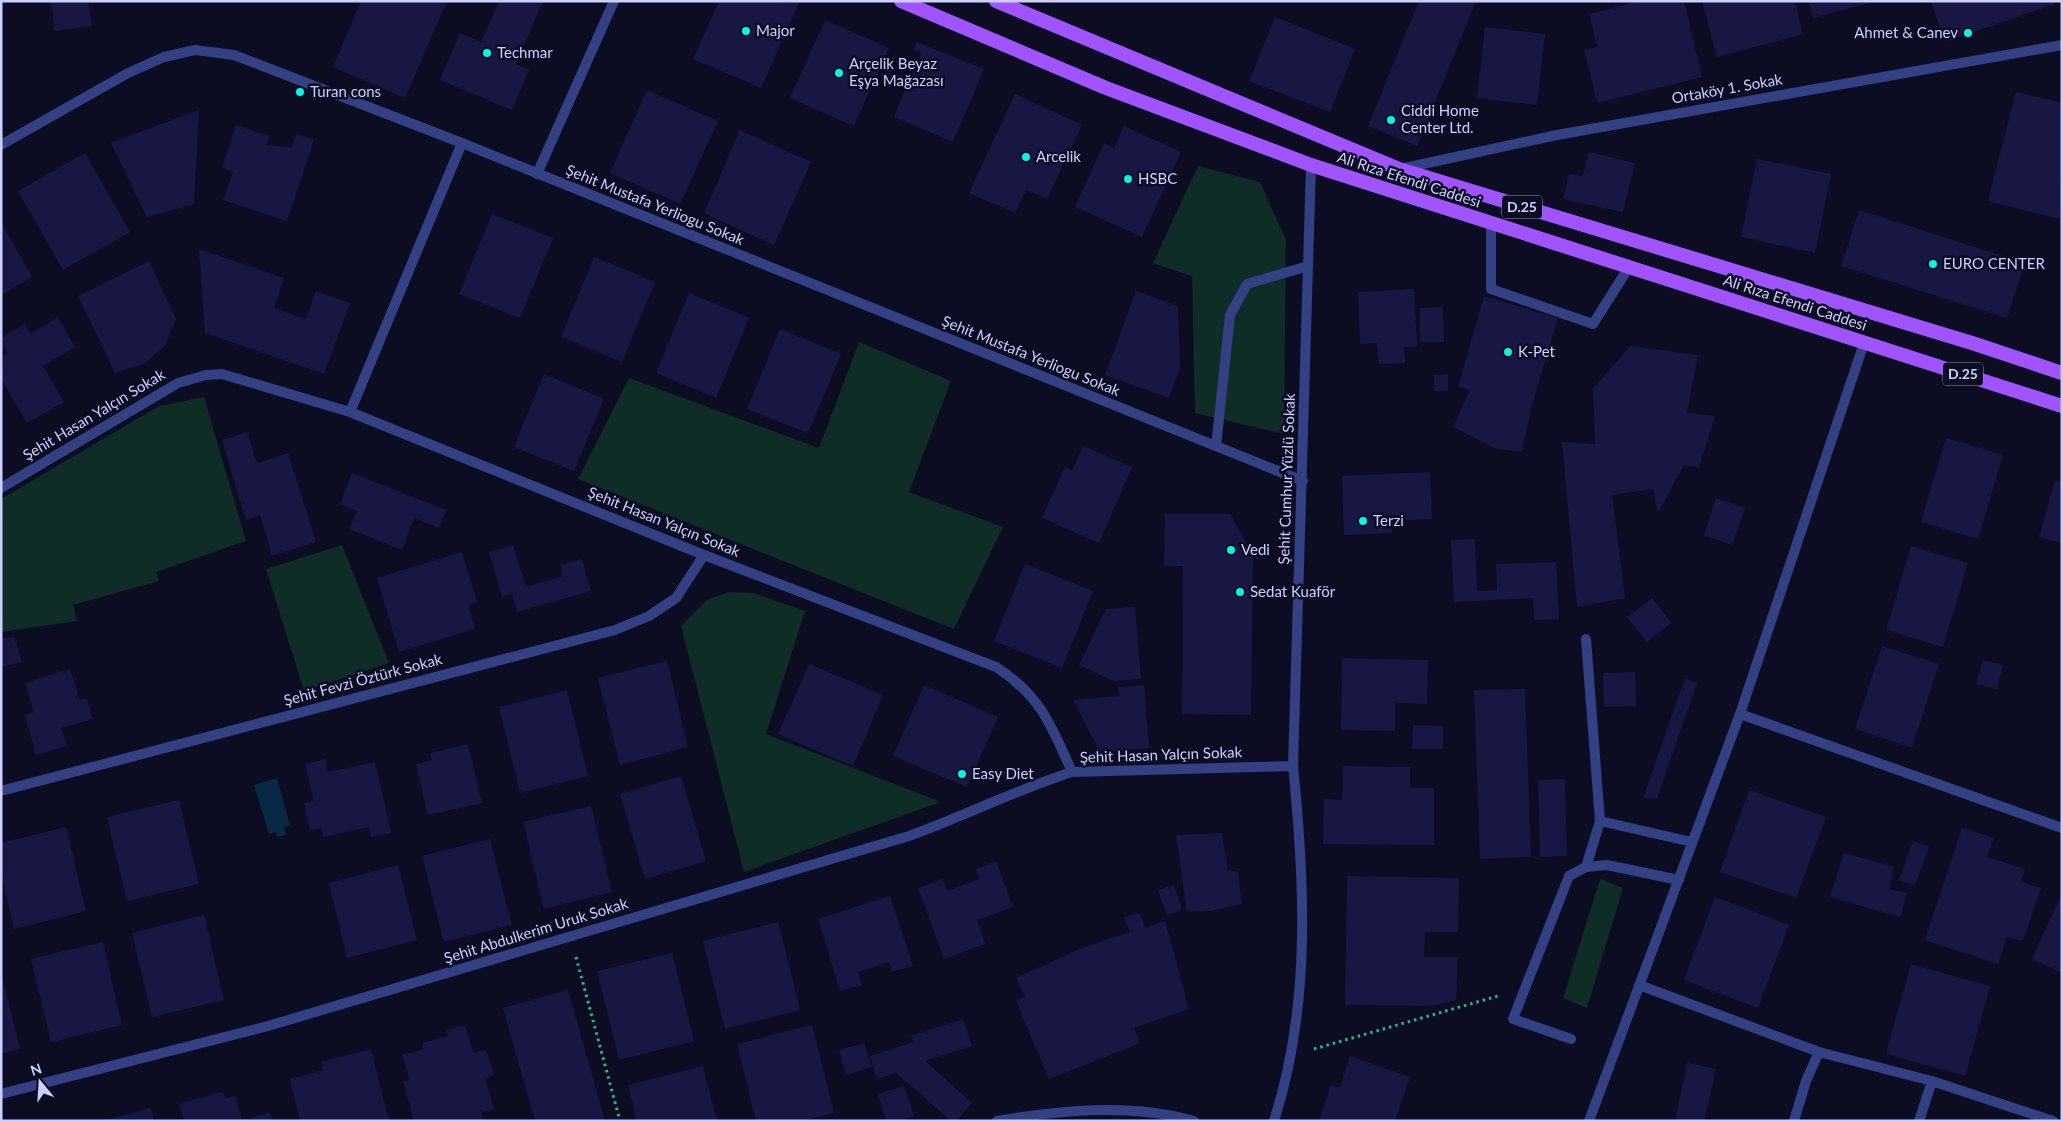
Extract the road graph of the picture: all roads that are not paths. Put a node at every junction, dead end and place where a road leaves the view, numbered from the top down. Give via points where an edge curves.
1 (614, 1) edge
2 (901, 1) edge
3 (996, 1) edge
4 (2062, 45) edge
5 (462, 144) junction
6 (1, 145) edge
7 (1311, 165) junction
8 (1399, 169) junction
9 (537, 174) junction
10 (1491, 223) junction
11 (1308, 266) junction
12 (1629, 267) junction
13 (1864, 343) junction
14 (2062, 373) edge
15 (2062, 406) edge
16 (350, 412) junction
17 (1216, 446) junction
18 (1303, 481) junction
19 (1, 488) edge
20 (704, 555) junction
21 (1586, 639) dead end
22 (1740, 714) junction
23 (1293, 766) junction
24 (1072, 772) junction
25 (1, 791) edge
26 (1600, 821) junction
27 (2062, 828) edge
28 (1692, 842) junction
29 (1586, 867) junction
30 (1679, 880) junction
31 (1640, 985) junction
32 (1571, 1038) dead end
33 (1819, 1052) junction
34 (1932, 1081) junction
35 (1, 1094) edge
36 (997, 1121) edge
37 (1194, 1121) edge
38 (1274, 1121) edge
39 (1589, 1121) edge
40 (1794, 1121) edge
41 (1919, 1121) edge
42 (2053, 1121) edge

1 - 9 street
2 - 7 main road, Ali Rıza Efendi Caddesi / D.25 via 1106,88
3 - 8 main road, Ali Rıza Efendi Caddesi / D.25
4 - 8 street, Ortaköy 1. Sokak via 1557,135
5 - 6 street, Şehit Mustafa Yerliogu Sokak via 250,60 215,51 195,50 178,52 135,70
5 - 9 street, Şehit Mustafa Yerliogu Sokak
5 - 16 street
7 - 10 main road, Ali Rıza Efendi Caddesi / D.25
7 - 11 street, Şehit Cumhur Yüzlü Sokak
8 - 14 main road, Ali Rıza Efendi Caddesi / D.25
9 - 17 street, Şehit Mustafa Yerliogu Sokak
10 - 12 main road, Ali Rıza Efendi Caddesi / D.25
10 - 12 street via 1490,289 1593,324
11 - 17 street via 1247,284 1237,299 1230,315
11 - 18 street, Şehit Cumhur Yüzlü Sokak
12 - 13 main road, Ali Rıza Efendi Caddesi / D.25
13 - 15 main road, Ali Rıza Efendi Caddesi / D.25
13 - 22 street
16 - 19 street, Şehit Hasan Yalçın Sokak via 234,376 193,377 161,391
16 - 20 street, Şehit Hasan Yalçın Sokak
17 - 18 street, Şehit Mustafa Yerliogu Sokak
18 - 23 street, Şehit Cumhur Yüzlü Sokak
20 - 24 street, Şehit Hasan Yalçın Sokak via 996,667 1014,679 1045,712
20 - 25 street, Şehit Fevzi Öztürk Sokak via 676,598 649,616 615,630
21 - 26 street
22 - 27 street
22 - 28 street
23 - 24 street, Şehit Hasan Yalçın Sokak
23 - 38 street, Şehit Cumhur Yüzlü Sokak via 1302,856 1302,973 1287,1080
24 - 35 street, Şehit Abdulkerim Uruk Sokak via 1033,784 909,836 268,1026
26 - 28 street
26 - 29 street
28 - 30 street
29 - 30 street via 1608,865
29 - 32 street via 1569,876 1513,1019
30 - 31 street
31 - 33 street
31 - 39 street
33 - 34 street
33 - 40 street
34 - 41 street
34 - 42 street
36 - 37 street via 1104,1110 1178,1116

